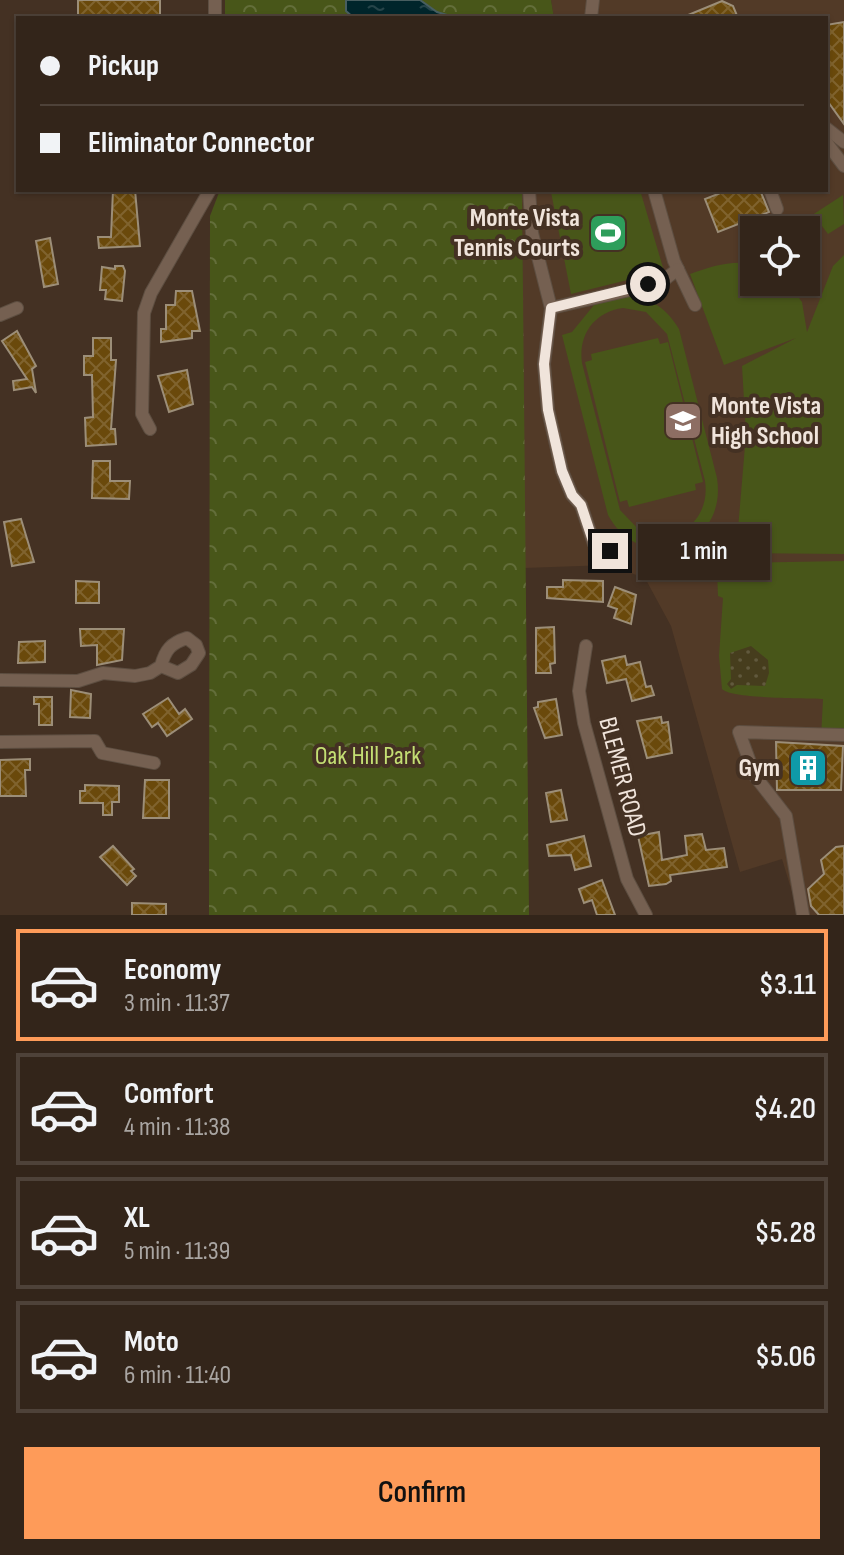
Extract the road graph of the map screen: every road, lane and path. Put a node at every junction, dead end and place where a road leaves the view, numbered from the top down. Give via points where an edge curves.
1 (828, 130) edge
2 (844, 142) edge
3 (828, 145) edge
4 (844, 166) edge
5 (209, 192) edge
6 (529, 192) edge
7 (655, 192) edge
8 (771, 192) edge
9 (777, 209) dead end
10 (678, 269) junction
11 (695, 305) dead end
12 (17, 308) dead end
13 (551, 308) junction
14 (0, 315) edge
15 (150, 429) dead end
16 (610, 551) dead end
17 (586, 646) dead end
18 (161, 666) dead end
19 (0, 680) edge
20 (844, 735) edge
21 (0, 742) edge
22 (154, 763) dead end
23 (646, 915) edge
24 (803, 915) edge

1 - 2 street
3 - 4 street
5 - 15 street via 144,313 142,414
6 - 13 street via 532,233
7 - 10 street
8 - 9 street
10 - 11 street
10 - 13 street via 660,283
12 - 14 street
13 - 16 street via 544,379 562,471 594,544
17 - 23 street, BLEMER ROAD via 579,691 584,723 627,879
18 - 19 street via 135,676 103,673 78,681
20 - 24 street via 739,732 755,776 786,816
21 - 22 street via 95,741 102,753

